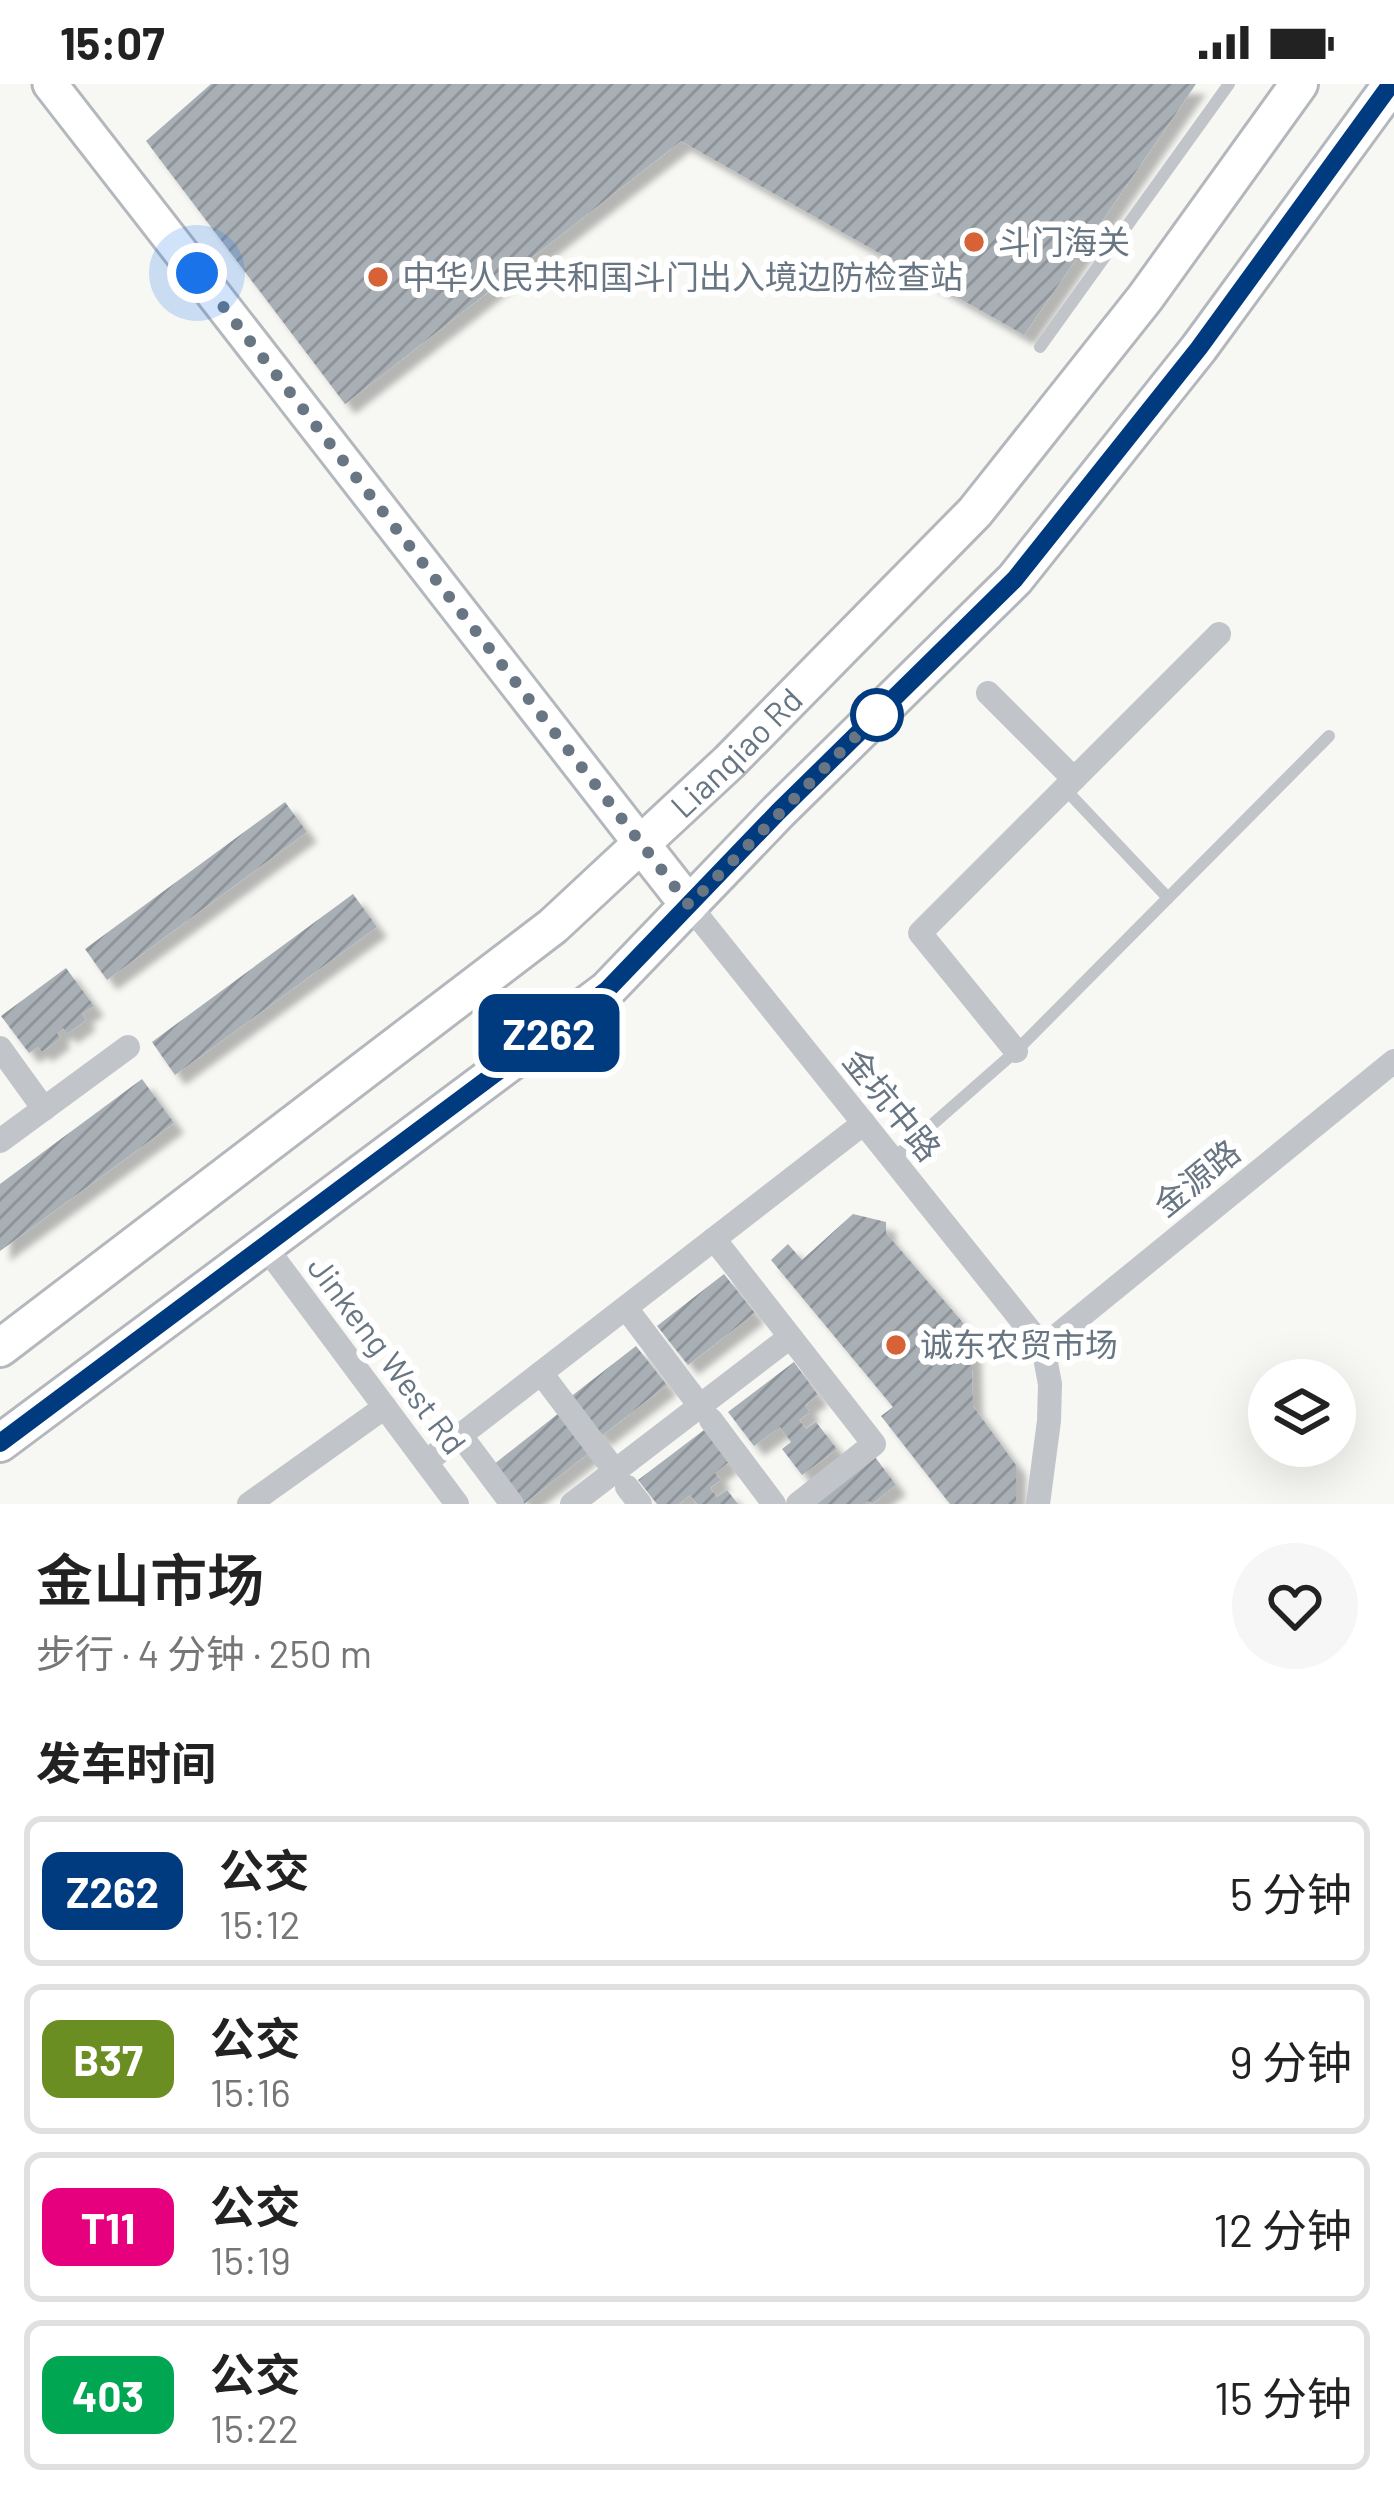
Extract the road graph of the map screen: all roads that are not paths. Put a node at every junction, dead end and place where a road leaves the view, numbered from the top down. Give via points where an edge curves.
1 (50, 84) edge
2 (1229, 84) edge
3 (1300, 84) edge
4 (1391, 84) edge
5 (1040, 347) dead end
6 (1219, 634) dead end
7 (988, 693) dead end
8 (1329, 736) dead end
9 (1069, 784) junction
10 (641, 844) junction
11 (1168, 898) junction
12 (689, 905) junction
13 (128, 1047) dead end
14 (0, 1048) edge
15 (1016, 1052) junction
16 (1394, 1061) edge
17 (44, 1108) junction
18 (864, 1123) junction
19 (0, 1141) edge
20 (892, 1159) junction
21 (714, 1239) junction
22 (265, 1245) junction
23 (626, 1308) junction
24 (790, 1337) junction
25 (1042, 1347) junction
26 (0, 1348) edge
27 (541, 1373) junction
28 (385, 1407) junction
29 (705, 1413) junction
30 (461, 1436) junction
31 (0, 1442) edge
32 (426, 1462) junction
33 (627, 1487) edge
34 (249, 1504) edge
35 (457, 1504) edge
36 (512, 1504) edge
37 (572, 1504) edge
38 (774, 1504) edge
39 (798, 1504) edge
40 (1038, 1504) edge

1 - 10 street
2 - 5 lane
3 - 10 main road, Lianqiao Rd via 975,512
4 - 12 main road via 1199,348 1015,579
6 - 9 street
7 - 9 street
8 - 11 lane
9 - 11 lane
9 - 15 street via 920,933
10 - 12 main road
10 - 26 main road, Lianqiao Rd via 553,926
11 - 15 lane
12 - 18 street, 金坑中路
12 - 22 main road via 607,990
13 - 17 street
14 - 17 street
15 - 20 lane
16 - 25 street, 金源路
17 - 19 street
18 - 20 street, 金坑中路
18 - 21 street
20 - 25 street, 金坑中路
21 - 23 street
21 - 24 street
22 - 28 street, Jinkeng West Rd
22 - 31 main road
23 - 27 street
23 - 29 street
24 - 29 street
24 - 39 street via 874,1444
25 - 40 street via 1050,1403
27 - 30 street
27 - 33 street
28 - 32 street, Jinkeng West Rd
28 - 34 street
29 - 33 street
29 - 38 street
30 - 32 street
30 - 36 street
32 - 35 street, Jinkeng West Rd
33 - 37 street

